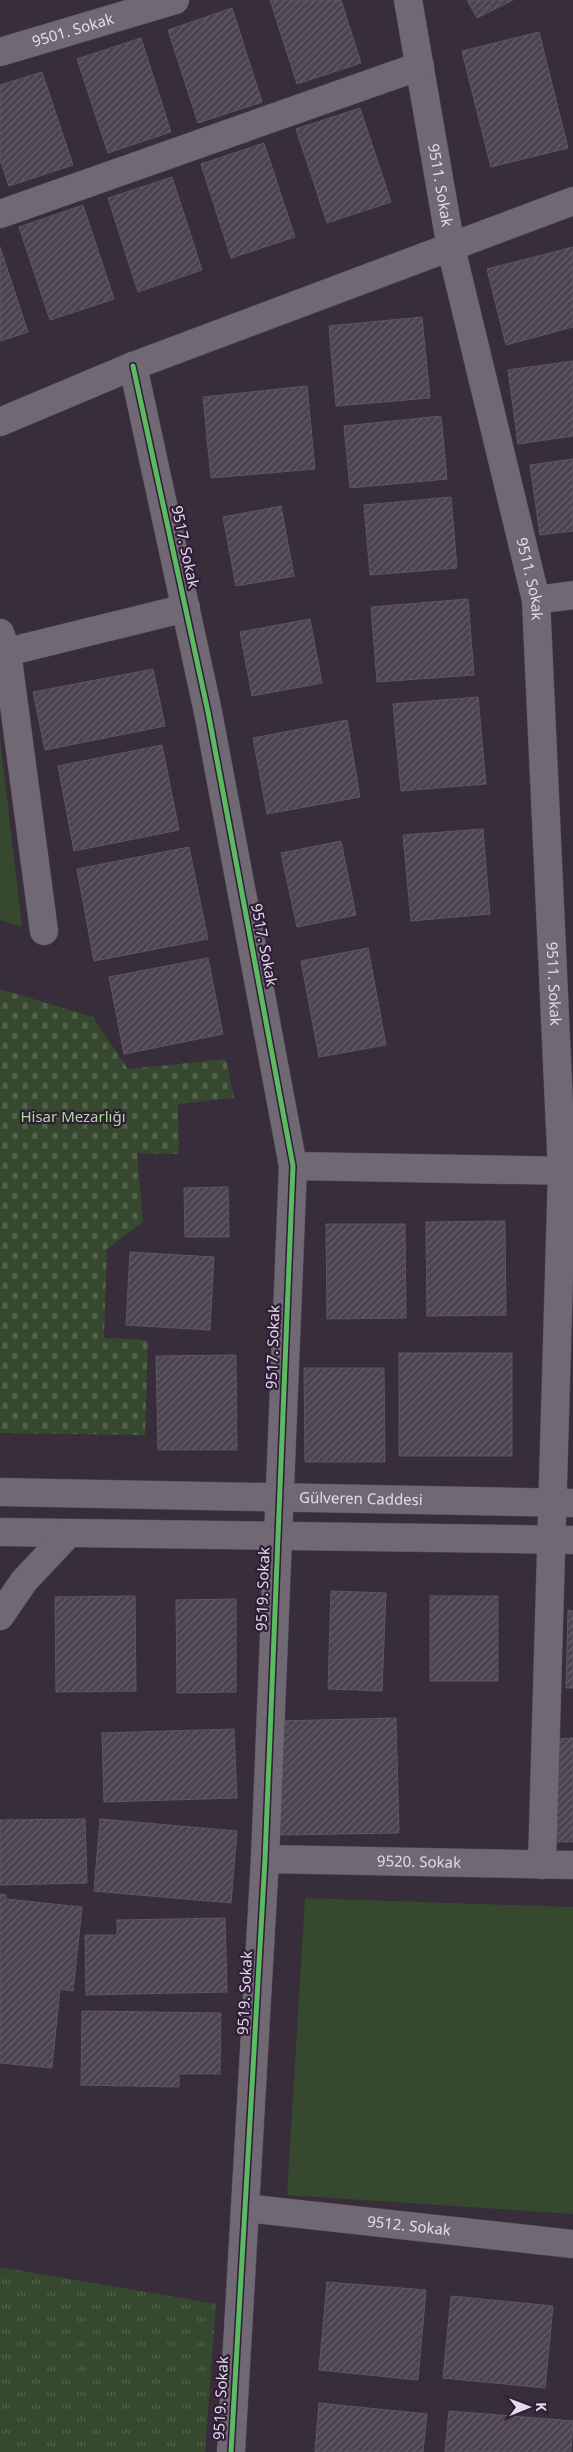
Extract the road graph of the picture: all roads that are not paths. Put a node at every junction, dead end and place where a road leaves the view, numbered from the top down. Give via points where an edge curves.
1 (176, 0) edge
2 (408, 0) edge
3 (0, 52) edge
4 (420, 66) junction
5 (573, 201) edge
6 (0, 214) edge
7 (451, 248) junction
8 (133, 366) junction
9 (0, 422) edge
10 (573, 595) edge
11 (536, 600) junction
12 (186, 608) junction
13 (3, 642) edge
14 (44, 930) dead end
15 (293, 1166) junction
16 (568, 1171) edge
17 (0, 1492) edge
18 (280, 1496) junction
19 (562, 1502) edge
20 (0, 1532) edge
21 (69, 1533) junction
22 (278, 1536) junction
23 (562, 1540) edge
24 (0, 1616) edge
25 (265, 1860) junction
26 (542, 1865) junction
27 (573, 1865) edge
28 (245, 2208) junction
29 (573, 2244) edge
30 (231, 2452) edge

1 - 3 street, 9501. Sokak
2 - 4 street, 9511. Sokak
4 - 6 street
4 - 7 street, 9511. Sokak
5 - 7 street
7 - 8 street
7 - 11 street, 9511. Sokak
8 - 9 street
8 - 12 street, 9517. Sokak
10 - 11 street
11 - 16 street, 9511. Sokak
12 - 13 street
12 - 15 street, 9517. Sokak
13 - 14 street
15 - 16 street
15 - 18 street, 9517. Sokak
16 - 19 street, 9511. Sokak
17 - 18 street, Gülveren Caddesi
18 - 19 street, Gülveren Caddesi
18 - 22 street, 9517. Sokak
19 - 23 street, 9511. Sokak
20 - 21 street
21 - 22 street
21 - 24 street via 24,1581
22 - 23 street
22 - 25 street, 9519. Sokak
23 - 26 street, 9511. Sokak
25 - 26 street, 9520. Sokak
25 - 28 street, 9519. Sokak
26 - 27 street, 9520. Sokak
28 - 29 street, 9512. Sokak
28 - 30 street, 9519. Sokak

